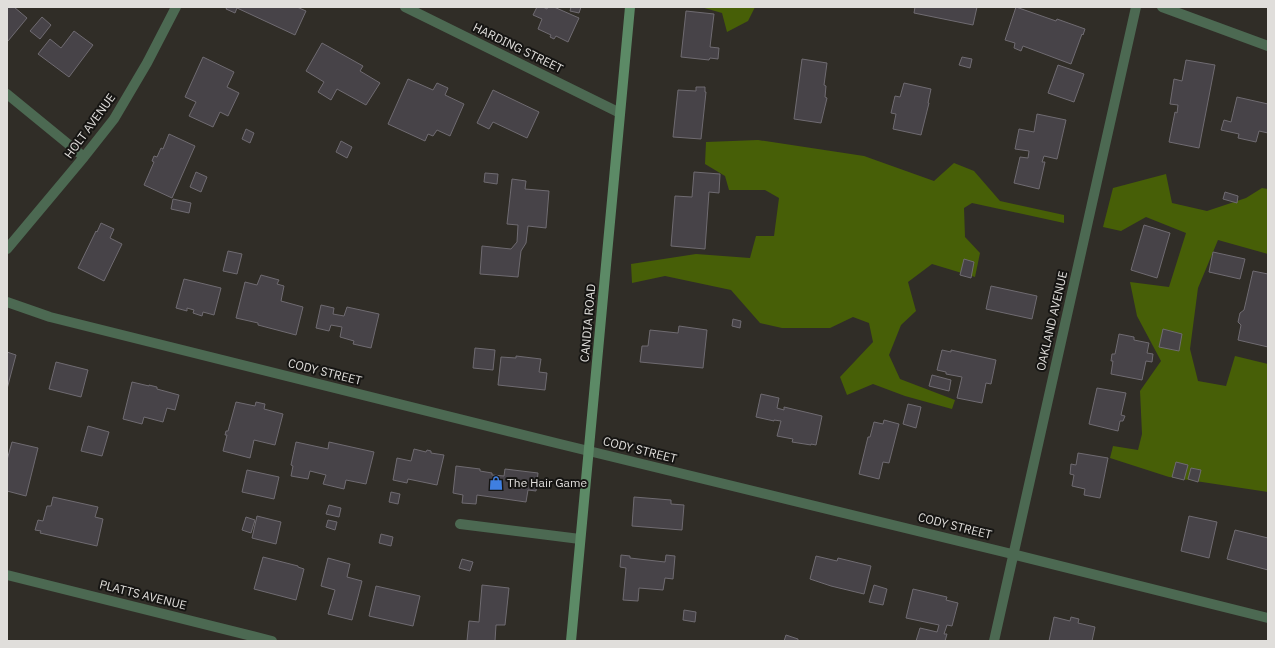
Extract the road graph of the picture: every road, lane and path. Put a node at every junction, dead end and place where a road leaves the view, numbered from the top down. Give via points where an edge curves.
1 (176, 7) edge
2 (405, 7) edge
3 (630, 7) edge
4 (1136, 7) edge
5 (1162, 7) edge
6 (1268, 46) edge
7 (7, 94) edge
8 (620, 113) junction
9 (84, 157) junction
10 (7, 249) edge
11 (7, 302) edge
12 (589, 450) junction
13 (460, 524) dead end
14 (580, 539) junction
15 (1012, 554) junction
16 (7, 575) edge
17 (1268, 618) edge
18 (272, 641) edge
19 (571, 641) edge
20 (994, 641) edge

1 - 9 street, HOLT AVENUE via 114,119
2 - 8 street, HARDING STREET
3 - 8 main road, CANDIA ROAD
4 - 15 street, OAKLAND AVENUE
5 - 6 street
7 - 9 street
8 - 12 main road, CANDIA ROAD
9 - 10 street, HOLT AVENUE
11 - 12 street, CODY STREET via 50,317
12 - 14 main road, CANDIA ROAD
12 - 15 street, CODY STREET
13 - 14 street
14 - 19 main road, CANDIA ROAD
15 - 17 street, CODY STREET
15 - 20 street, OAKLAND AVENUE
16 - 18 street, PLATTS AVENUE

